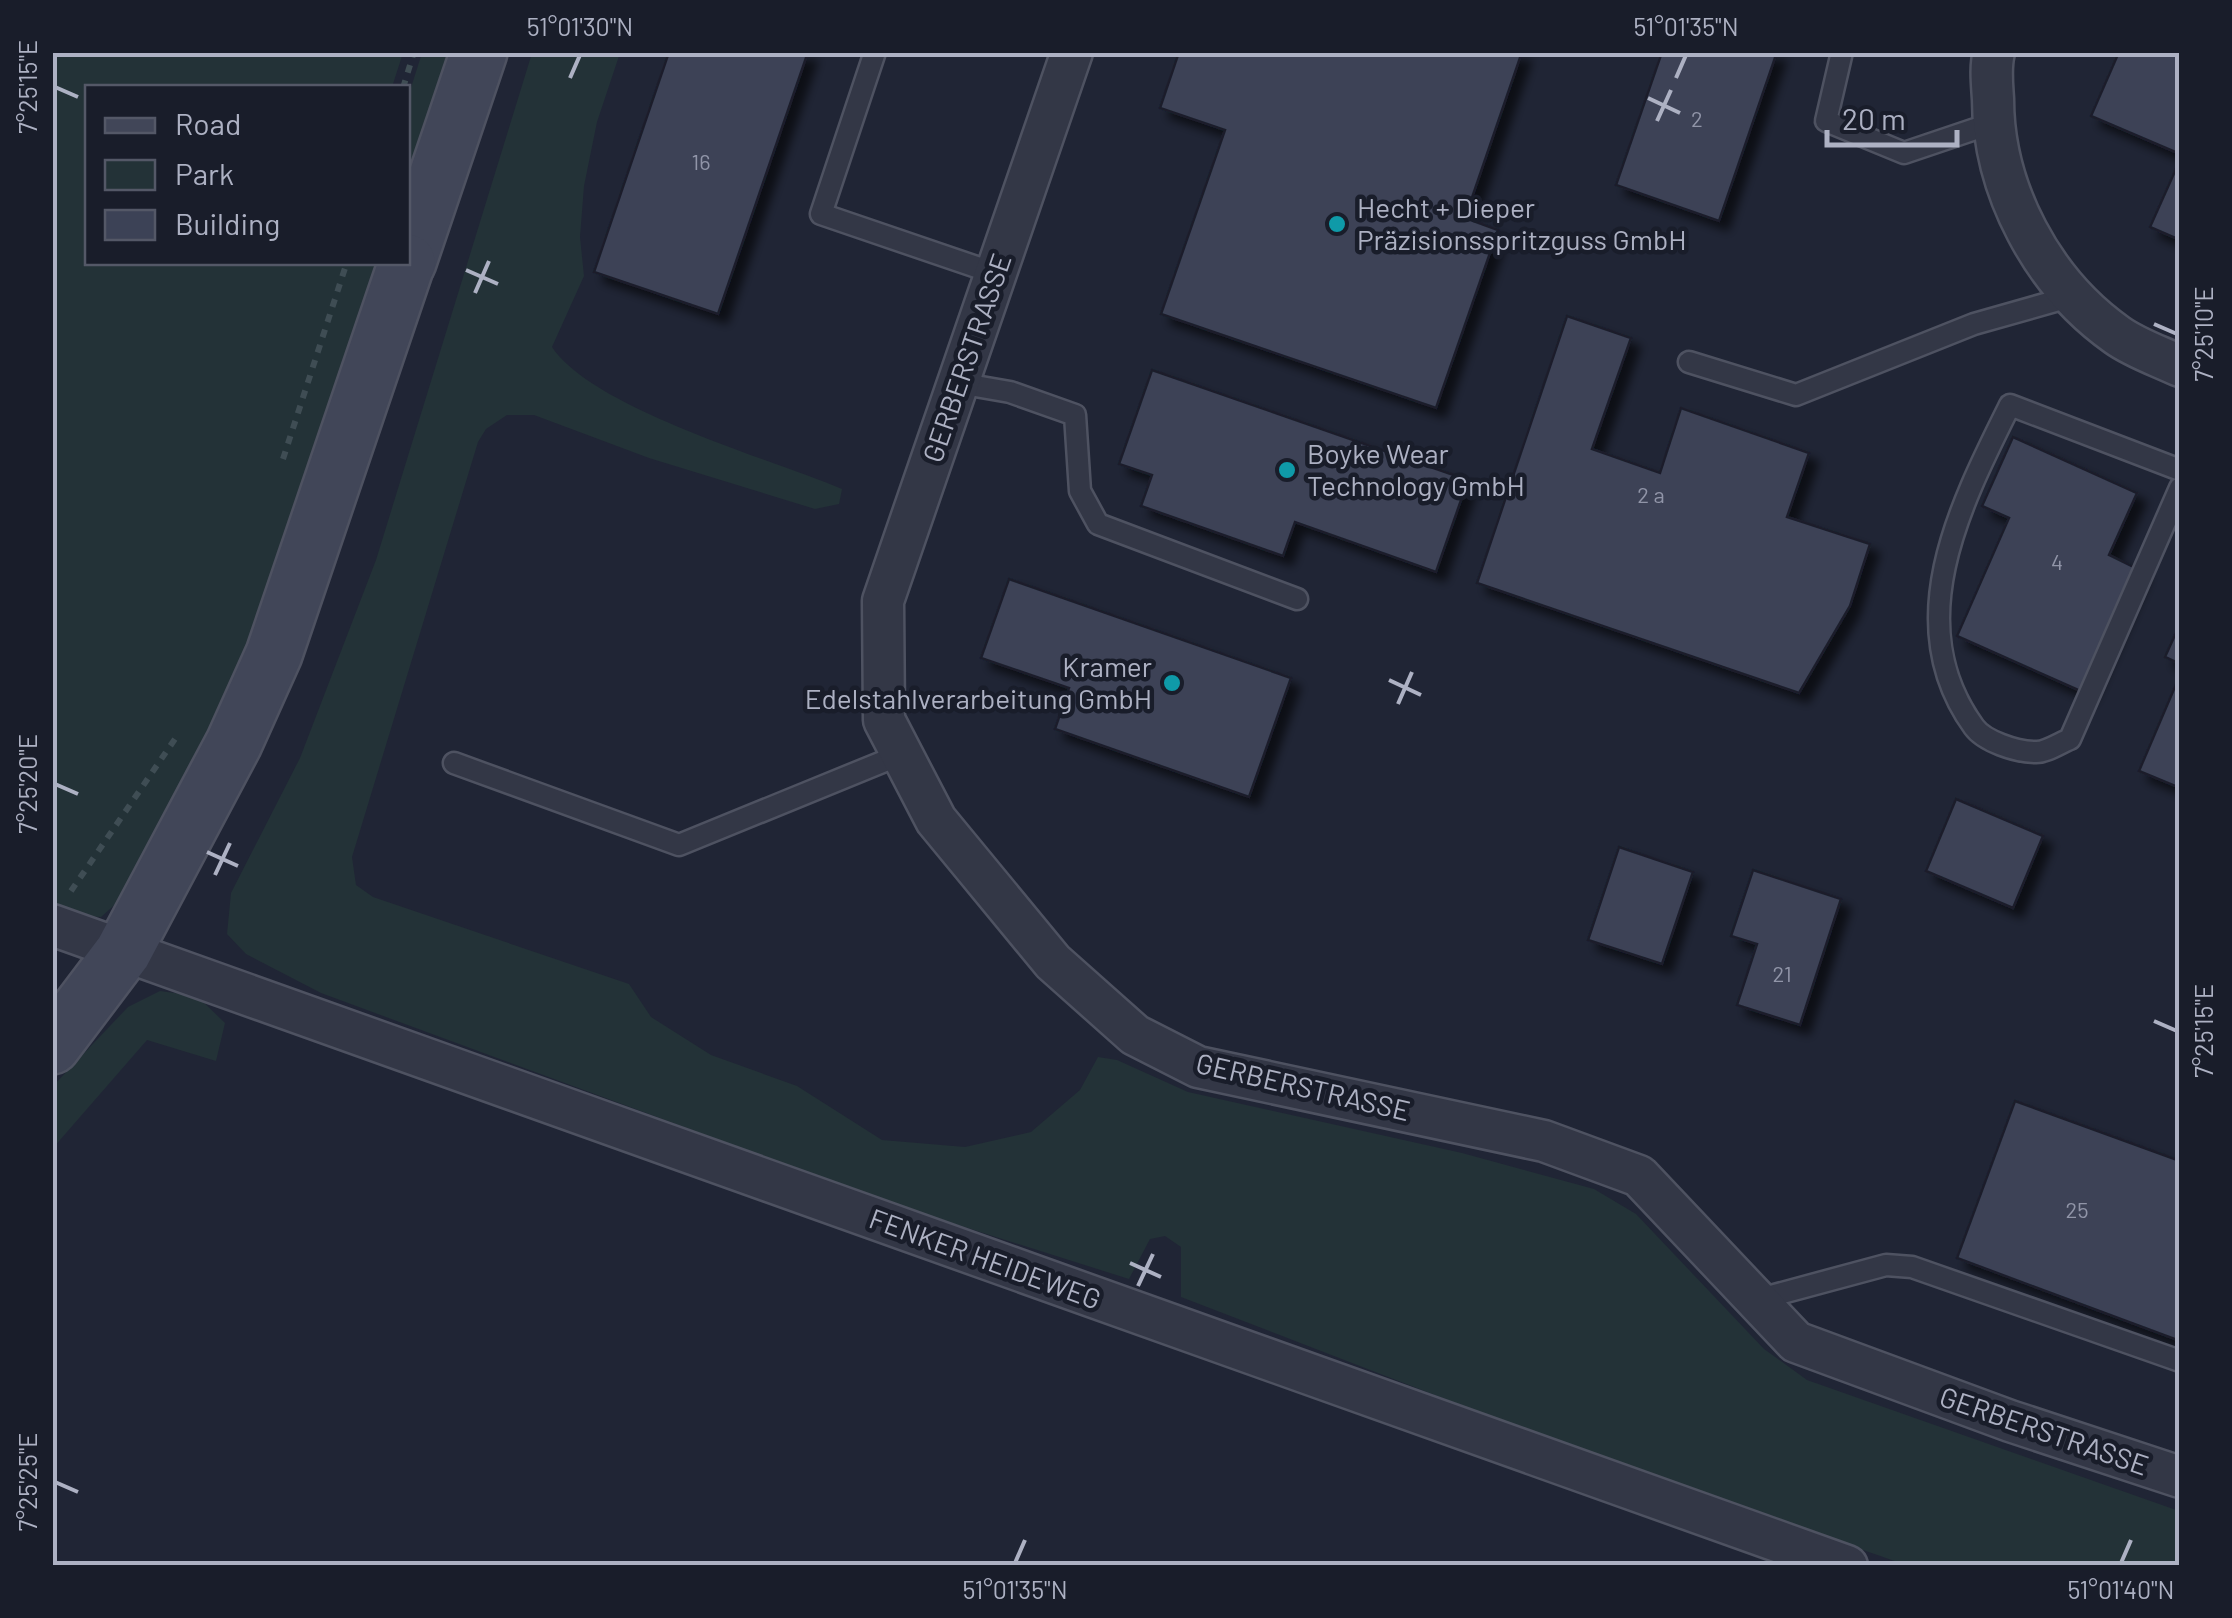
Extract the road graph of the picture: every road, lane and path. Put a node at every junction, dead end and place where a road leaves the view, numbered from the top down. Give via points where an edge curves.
1 (414, 52) edge
2 (479, 52) edge
3 (875, 52) edge
4 (1072, 52) edge
5 (1842, 52) edge
6 (1994, 52) edge
7 (404, 85) edge
8 (1993, 123) junction
9 (410, 256) edge
10 (346, 265) edge
11 (407, 265) edge
12 (996, 274) junction
13 (2073, 296) junction
14 (1689, 362) dead end
15 (2180, 366) edge
16 (958, 383) junction
17 (281, 468) dead end
18 (2180, 470) edge
19 (2180, 488) edge
20 (1297, 599) dead end
21 (178, 734) dead end
22 (902, 754) junction
23 (454, 764) dead end
24 (58, 913) edge
25 (123, 952) junction
26 (52, 1046) edge
27 (1756, 1300) junction
28 (2180, 1362) edge
29 (2180, 1477) edge
30 (1846, 1566) edge

1 - 7 path
2 - 9 main road
3 - 12 lane via 821,214
4 - 12 street, GERBERSTRASSE
5 - 8 lane via 1826,121 1904,153
6 - 8 street
8 - 13 street via 2007,194
10 - 17 path
11 - 25 main road via 274,654
12 - 16 street, GERBERSTRASSE
13 - 14 lane via 1974,324 1796,395
13 - 15 street via 2118,336
16 - 20 lane via 1075,414 1080,490 1098,524
16 - 22 street, GERBERSTRASSE via 884,601 884,720
18 - 19 lane via 2010,406 1952,536 1937,599 1939,647 1953,699 1982,737 2036,753 2070,738
21 - 24 path
22 - 23 lane via 679,845
22 - 27 street, GERBERSTRASSE via 936,820 1052,962 1134,1035 1198,1067 1544,1141 1639,1176
24 - 25 street, FENKER HEIDEWEG
25 - 26 main road
25 - 30 street, FENKER HEIDEWEG
27 - 28 lane via 1886,1265 1912,1267
27 - 29 street, GERBERSTRASSE via 1796,1342

